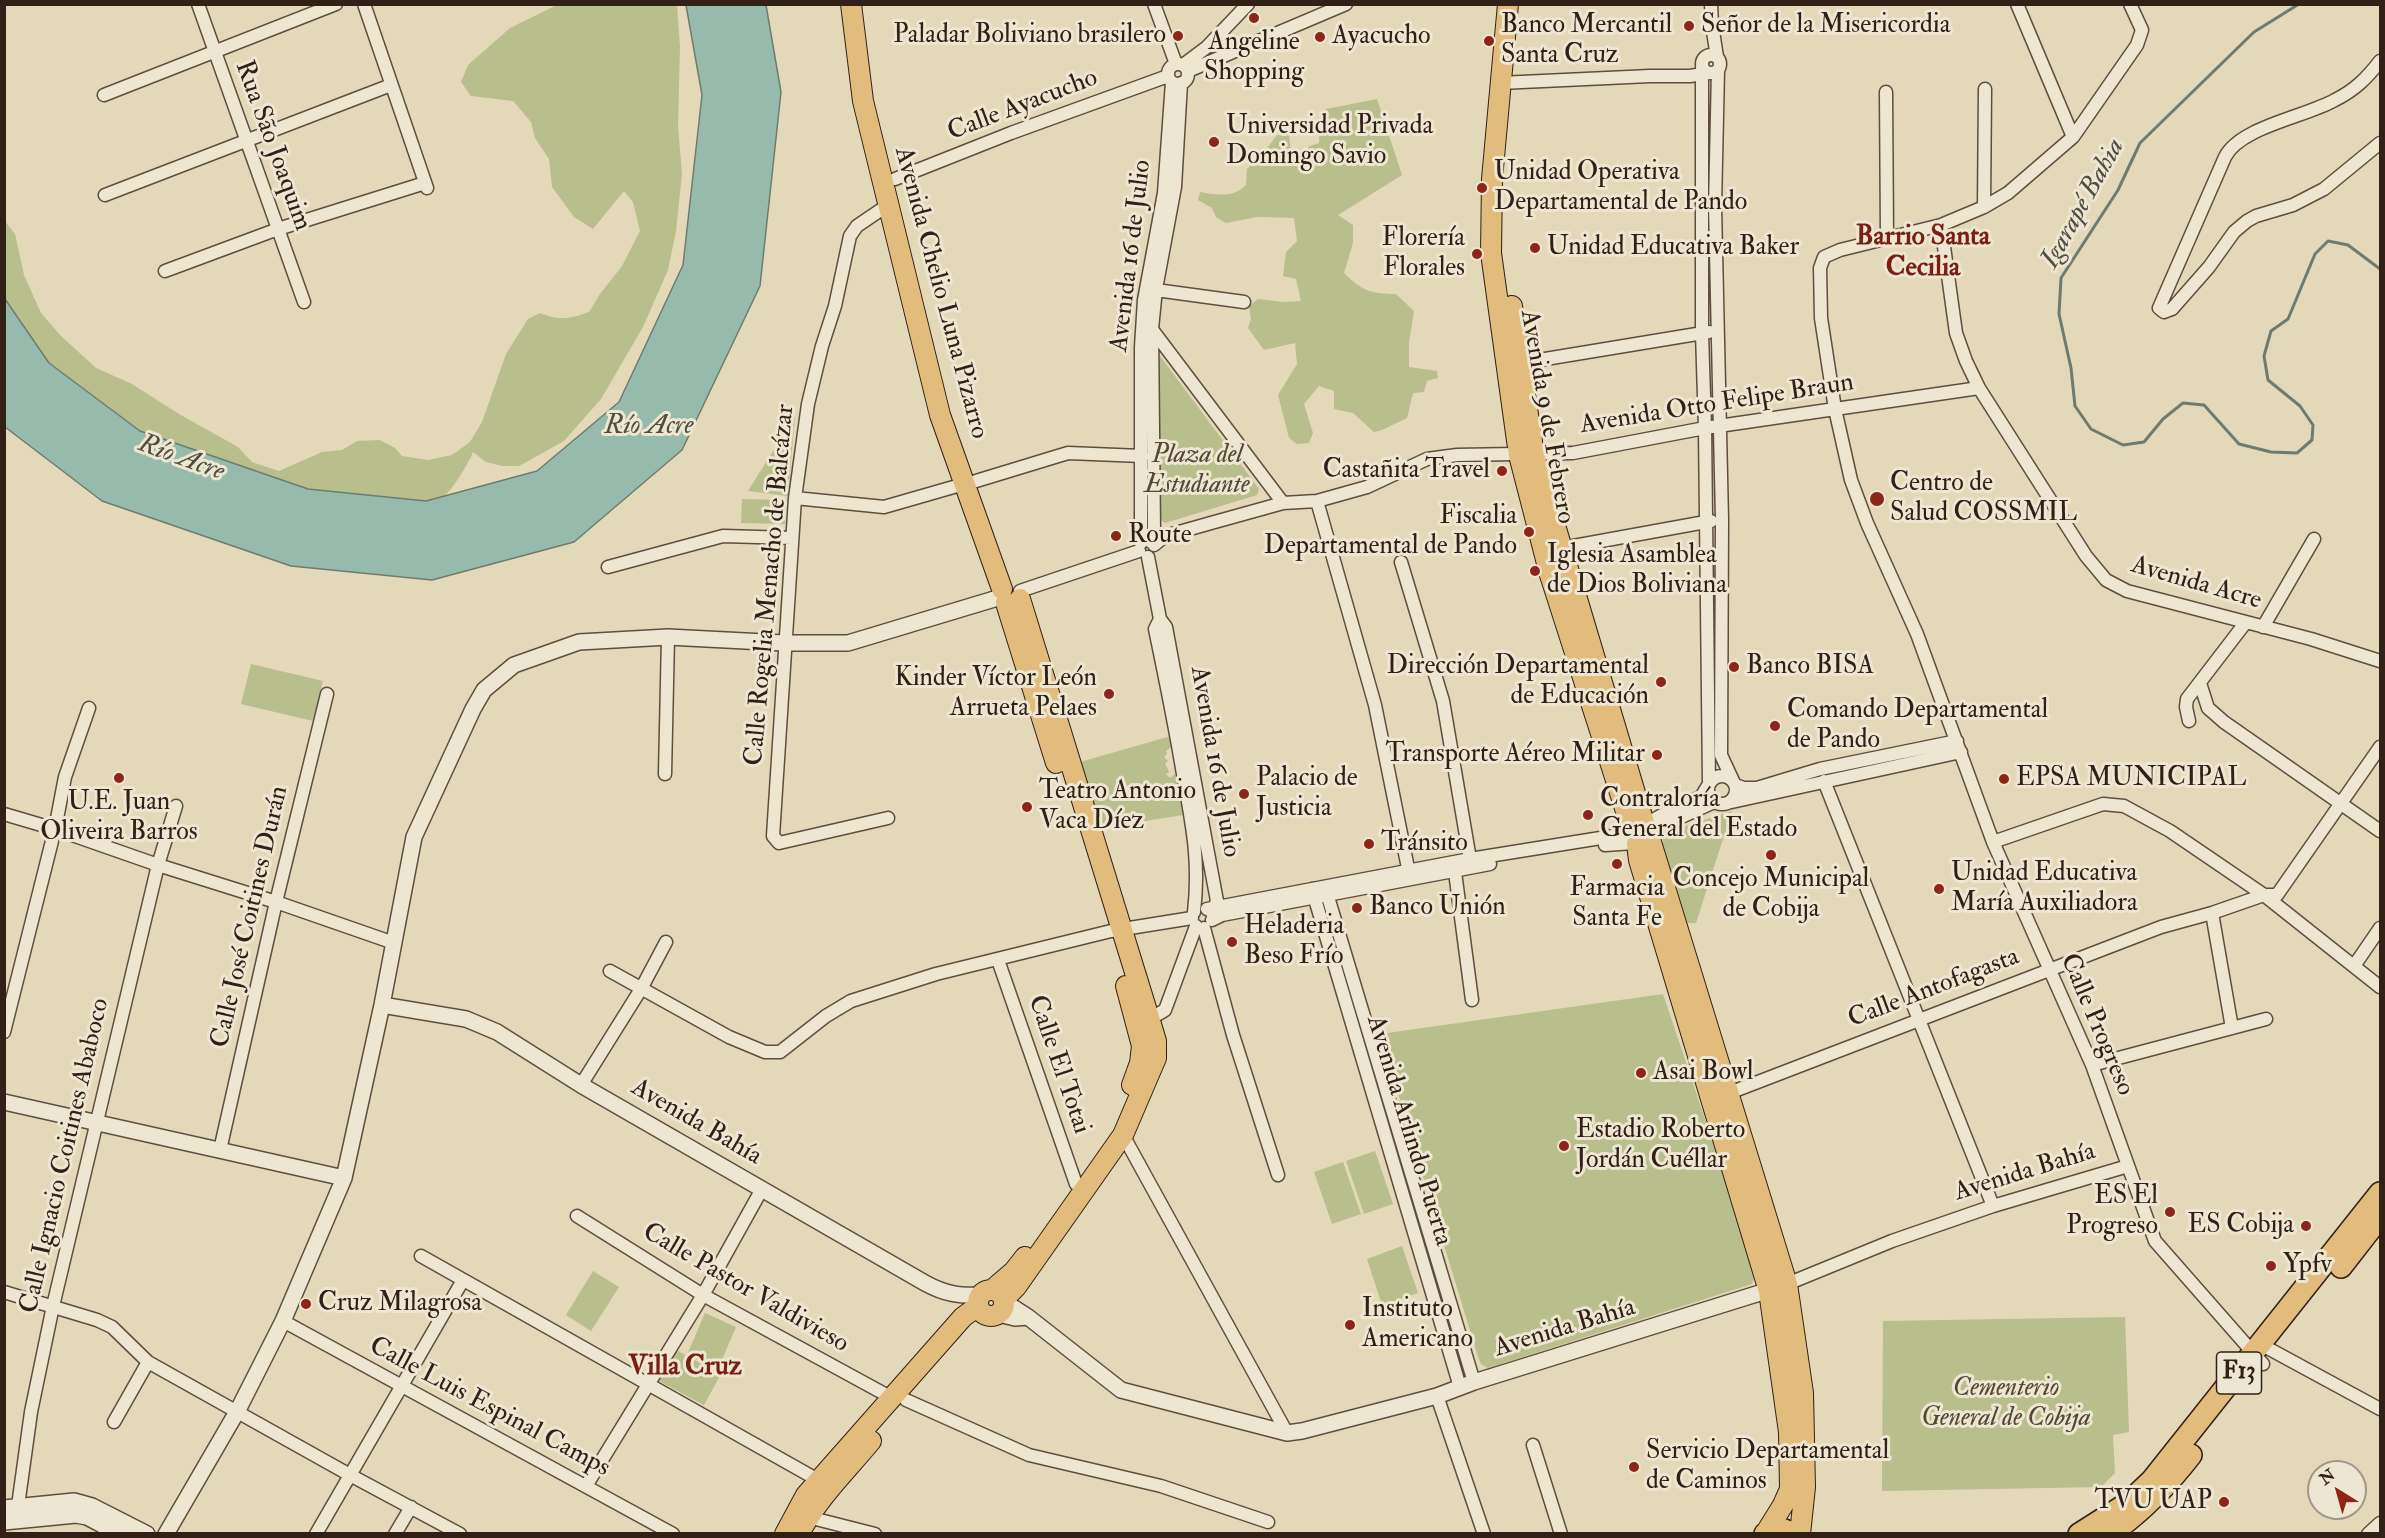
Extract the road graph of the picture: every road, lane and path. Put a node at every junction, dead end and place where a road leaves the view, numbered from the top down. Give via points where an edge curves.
1 (198, 4) edge
2 (336, 4) edge
3 (364, 4) edge
4 (851, 4) edge
5 (864, 4) edge
6 (1154, 4) edge
7 (1248, 4) edge
8 (1346, 4) edge
9 (1508, 4) edge
10 (1517, 4) edge
11 (1711, 4) edge
12 (2017, 4) edge
13 (2130, 4) edge
14 (1712, 25) junction
15 (215, 52) junction
16 (2380, 61) edge
17 (1182, 67) junction
18 (1704, 68) junction
19 (1174, 80) junction
20 (1505, 83) junction
21 (391, 85) junction
22 (1985, 89) dead end
23 (1886, 92) dead end
24 (104, 95) dead end
25 (2073, 137) junction
26 (247, 140) junction
27 (2380, 143) edge
28 (895, 179) junction
29 (105, 195) dead end
30 (888, 205) junction
31 (1984, 207) junction
32 (1941, 225) junction
33 (278, 229) junction
34 (1887, 238) junction
35 (165, 272) dead end
36 (1156, 290) junction
37 (304, 302) dead end
38 (1244, 302) dead end
39 (1147, 326) junction
40 (1717, 331) junction
41 (1702, 333) junction
42 (1521, 363) junction
43 (1979, 388) junction
44 (1835, 409) junction
45 (1720, 425) junction
46 (1705, 428) junction
47 (1527, 455) junction
48 (1142, 456) junction
49 (970, 482) junction
50 (795, 498) junction
51 (1317, 501) junction
52 (1283, 503) junction
53 (1722, 520) junction
54 (1706, 522) junction
55 (792, 538) junction
56 (2314, 539) dead end
57 (1542, 546) junction
58 (1146, 548) junction
59 (1562, 549) junction
60 (1401, 562) dead end
61 (608, 567) dead end
62 (1010, 594) junction
63 (1160, 619) junction
64 (2246, 622) junction
65 (2264, 627) junction
66 (668, 637) junction
67 (784, 643) junction
68 (2378, 656) edge
69 (2200, 683) junction
70 (327, 694) dead end
71 (89, 708) dead end
72 (2189, 721) dead end
73 (1959, 747) junction
74 (2380, 747) edge
75 (664, 774) dead end
76 (1824, 781) junction
77 (1734, 783) junction
78 (1708, 785) junction
79 (2340, 802) junction
80 (1721, 803) junction
81 (176, 806) dead end
82 (4, 814) edge
83 (888, 818) dead end
84 (55, 829) junction
85 (2380, 831) edge
86 (1640, 833) junction
87 (1993, 842) junction
88 (1471, 863) junction
89 (158, 865) junction
90 (1455, 872) junction
91 (1410, 875) junction
92 (1215, 891) junction
93 (1320, 892) junction
94 (2264, 895) junction
95 (276, 902) junction
96 (1236, 903) junction
97 (2212, 913) junction
98 (1204, 917) junction
99 (2380, 928) edge
100 (1116, 930) junction
101 (666, 942) dead end
102 (394, 943) junction
103 (998, 960) junction
104 (2354, 966) junction
105 (2049, 969) junction
106 (610, 971) dead end
107 (2380, 987) edge
108 (641, 989) junction
109 (1472, 1000) dead end
110 (382, 1005) junction
111 (1920, 1019) junction
112 (2266, 1019) dead end
113 (1144, 1023) junction
114 (2232, 1028) junction
115 (4, 1032) edge
116 (2092, 1065) junction
117 (581, 1085) junction
118 (1720, 1096) junction
119 (4, 1102) edge
120 (97, 1124) junction
121 (1123, 1135) junction
122 (220, 1150) junction
123 (2128, 1166) junction
124 (1278, 1175) dead end
125 (344, 1178) junction
126 (1076, 1184) junction
127 (762, 1189) junction
128 (2380, 1193) edge
129 (1993, 1206) junction
130 (577, 1216) dead end
131 (2380, 1217) edge
132 (421, 1256) dead end
133 (463, 1280) junction
134 (1778, 1288) junction
135 (4, 1292) edge
136 (703, 1295) junction
137 (992, 1303) junction
138 (53, 1306) junction
139 (283, 1321) junction
140 (2263, 1354) junction
141 (148, 1362) junction
142 (649, 1384) junction
143 (1467, 1384) junction
144 (402, 1387) junction
145 (1437, 1396) junction
146 (899, 1399) junction
147 (2380, 1409) edge
148 (238, 1410) junction
149 (114, 1422) dead end
150 (1287, 1433) junction
151 (1533, 1445) dead end
152 (350, 1475) junction
153 (818, 1480) junction
154 (586, 1486) junction
155 (411, 1507) junction
156 (11, 1514) edge
157 (1268, 1522) dead end
158 (2380, 1523) edge
159 (803, 1525) edge
160 (2128, 1526) edge
161 (119, 1533) edge
162 (147, 1533) edge
163 (166, 1533) edge
164 (316, 1533) edge
165 (395, 1533) edge
166 (460, 1533) edge
167 (673, 1533) edge
168 (785, 1533) edge
169 (875, 1533) edge
170 (1484, 1533) edge
171 (1561, 1533) edge
172 (1765, 1533) edge
173 (1795, 1533) edge
174 (1800, 1533) edge
175 (2079, 1533) edge
176 (2110, 1533) edge
177 (2368, 1533) edge

1 - 15 street, Rua São Joaquim
2 - 15 street
3 - 21 street
4 - 30 main road, Avenida Chelio Luna Pizarro via 863,101
5 - 28 main road, Avenida Chelio Luna Pizarro via 878,109
6 - 17 street
7 - 17 street
8 - 17 street
9 - 20 main road, Avenida 9 de Febrero
10 - 20 main road, Avenida 9 de Febrero
11 - 14 street
12 - 25 street
13 - 25 street, Calle Progreso via 2142,30 2137,45
14 - 18 street
14 - 18 street via 1720,65
15 - 24 street
15 - 26 street, Rua São Joaquim
16 - 27 street via 2357,87 2335,100 2234,143 2159,308 2164,312 2172,309 2247,221 2324,189
17 - 19 street via 1186,80
17 - 19 street via 1168,70
18 - 20 street
18 - 40 street via 1715,206
18 - 41 street
19 - 28 street, Calle Ayacucho via 1011,133
19 - 36 street, Avenida 16 de Julio via 1175,187
19 - 39 street, Avenida 16 de Julio via 1164,193 1145,290
20 - 42 main road, Avenida 9 de Febrero via 1503,253
20 - 47 main road, Avenida 9 de Febrero via 1492,179 1491,254
21 - 26 street
21 - 33 street via 426,186
22 - 31 street
23 - 34 street
25 - 31 street, Calle Progreso via 2008,193
26 - 29 street
26 - 33 street, Rua São Joaquim
28 - 49 main road, Avenida Chelio Luna Pizarro
30 - 49 main road, Avenida Chelio Luna Pizarro via 940,415
30 - 50 street, Calle Rogelia Menacho de Balcázar via 857,226 850,236 808,404
31 - 32 street, Calle Progreso
32 - 34 street, Calle Progreso
32 - 43 street, Avenida Acre via 1956,333
33 - 35 street
33 - 37 street, Rua São Joaquim
34 - 44 street, Calle Progreso via 1824,257 1820,268 1821,318
36 - 38 street
36 - 39 street, Avenida 16 de Julio
39 - 48 street, Avenida 16 de Julio
39 - 52 street
39 - 58 street, Avenida 16 de Julio via 1154,531
40 - 41 street
40 - 45 street
41 - 42 street
41 - 46 street
42 - 47 main road, Avenida 9 de Febrero
43 - 44 street, Avenida Otto Felipe Braun
43 - 64 street, Avenida Acre via 2086,556 2106,580 2127,591
44 - 45 street, Avenida Otto Felipe Braun
44 - 73 street, Calle Progreso via 1851,480 1917,634
45 - 46 street, Avenida Otto Felipe Braun
45 - 53 street
46 - 47 street, Avenida Otto Felipe Braun via 1573,453
46 - 54 street
47 - 51 street, Avenida Otto Felipe Braun via 1426,459 1367,487
47 - 57 main road, Avenida 9 de Febrero
47 - 59 main road, Avenida 9 de Febrero
48 - 49 street via 1068,453
48 - 58 street, Avenida 16 de Julio
49 - 50 street via 884,507
49 - 62 main road, Avenida Chelio Luna Pizarro
50 - 55 street, Calle Rogelia Menacho de Balcázar
51 - 52 street, Avenida Otto Felipe Braun
51 - 91 street via 1375,705
52 - 58 street, Avenida Otto Felipe Braun via 1165,536
53 - 54 street
53 - 77 street via 1721,755
54 - 59 street
54 - 78 street
55 - 61 street via 723,536
55 - 67 street, Calle Rogelia Menacho de Balcázar
56 - 65 street
57 - 59 street
57 - 86 main road, Avenida 9 de Febrero
58 - 62 street, Avenida Otto Felipe Braun
58 - 63 street, Avenida 16 de Julio
59 - 86 main road, Avenida 9 de Febrero
60 - 88 street via 1443,701
62 - 67 street, Avenida Otto Felipe Braun via 848,643
62 - 100 main road, Avenida Chelio Luna Pizarro
63 - 92 street, Avenida 16 de Julio via 1166,627
63 - 98 street, Avenida 16 de Julio via 1155,629 1195,843
64 - 65 street, Avenida Acre
64 - 69 street
65 - 68 street, Avenida Acre
66 - 67 street, Avenida Otto Felipe Braun
66 - 75 street
66 - 102 street, Avenida Otto Felipe Braun via 579,642 514,665 484,690 414,837
67 - 83 street, Calle Rogelia Menacho de Balcázar via 773,836 780,843
69 - 72 street via 2187,699
69 - 79 street via 2208,708 2224,722
70 - 95 street, Calle José Coitines Durán
71 - 84 street via 65,777
73 - 76 street
73 - 77 street via 1820,769 1757,788
73 - 87 street, Calle Progreso
74 - 79 street, Calle Antofagasta
76 - 80 street
76 - 111 street
77 - 78 street via 1720,776
77 - 80 street via 1736,793
78 - 80 street via 1709,796
78 - 86 street via 1701,797 1677,807
79 - 85 street
79 - 94 street, Calle Antofagasta via 2277,895
80 - 86 street
81 - 89 street, Calle Ignacio Coitines Ababoco
82 - 84 street
84 - 89 street
84 - 115 street
86 - 88 street
86 - 118 main road, Avenida 9 de Febrero
87 - 94 street via 2103,804 2124,806 2170,831
87 - 105 street, Calle Progreso
88 - 90 street
88 - 91 street
89 - 95 street
89 - 120 street, Calle Ignacio Coitines Ababoco
90 - 91 street
90 - 109 street
91 - 93 street
92 - 96 street via 1227,903
92 - 98 street, Avenida 16 de Julio
93 - 96 street
93 - 98 street
93 - 143 street, Avenida Arlindo Puerta
94 - 97 street, Calle Antofagasta
94 - 104 street
95 - 102 street
95 - 122 street, Calle José Coitines Durán
96 - 98 street
97 - 105 street, Calle Antofagasta via 2161,927
97 - 114 street
98 - 100 street
98 - 113 street, Avenida 16 de Julio via 1165,1010
98 - 124 street via 1233,1035
99 - 104 street
100 - 103 street
100 - 113 main road, Avenida Chelio Luna Pizarro
101 - 108 street
102 - 110 street, Avenida Otto Felipe Braun
103 - 108 street via 936,974 850,1001 780,1052 765,1052 729,1037
103 - 126 street, Calle El Totai
104 - 107 street
105 - 111 street, Calle Antofagasta
105 - 116 street, Calle Progreso
106 - 108 street
108 - 117 street
110 - 117 street, Avenida Bahía via 465,1019 497,1032
110 - 125 street, Avenida Otto Felipe Braun
111 - 118 street, Calle Antofagasta
111 - 129 street
112 - 114 street
113 - 121 main road, Avenida Chelio Luna Pizarro via 1156,1041 1156,1058
113 - 126 main road, Avenida Chelio Luna Pizarro via 1140,1063 1130,1093
114 - 116 street
116 - 123 street, Calle Progreso
117 - 127 street, Avenida Bahía
118 - 134 main road, Avenida 9 de Febrero
119 - 120 street
120 - 122 street
120 - 138 street, Calle Ignacio Coitines Ababoco
121 - 137 main road, Avenida Chelio Luna Pizarro via 1016,1287
121 - 150 street
122 - 125 street
123 - 129 street, Avenida Bahía
123 - 140 street, Calle Progreso via 2155,1241
125 - 139 street, Avenida Otto Felipe Braun
126 - 137 main road, Avenida Chelio Luna Pizarro
127 - 136 street
127 - 137 street, Avenida Bahía via 942,1292
128 - 140 highway, F13
129 - 134 street, Avenida Bahía via 1892,1241
130 - 136 street, Calle Pastor Valdivieso
131 - 140 highway, F13
132 - 133 street
133 - 142 street
133 - 144 street
134 - 143 street, Avenida Bahía
134 - 172 main road, Avenida 9 de Febrero via 1790,1489
134 - 174 main road, Avenida 9 de Febrero via 1803,1392 1805,1487
135 - 138 street
136 - 142 street
136 - 146 street, Calle Pastor Valdivieso
137 - 146 main road
137 - 150 street, Avenida Bahía via 1015,1318 1028,1317 1121,1390
138 - 141 street via 112,1327
138 - 156 street, Calle Ignacio Coitines Ababoco
139 - 144 street, Calle Luis Espinal Camps
139 - 148 street, Avenida Otto Felipe Braun
140 - 147 street
140 - 160 highway, F13 via 2170,1481
140 - 175 highway, F13 via 2152,1480 2128,1503
141 - 148 street
141 - 149 street
142 - 153 street
142 - 154 street
143 - 145 street, Avenida Bahía
144 - 152 street
144 - 154 street, Calle Luis Espinal Camps
145 - 150 street, Avenida Bahía
145 - 170 street
146 - 153 main road
146 - 157 street, Calle Pastor Valdivieso via 1029,1455 1161,1486
146 - 159 main road
148 - 152 street
148 - 163 street, Avenida Otto Felipe Braun
151 - 171 street
152 - 155 street
152 - 164 street
153 - 168 main road
154 - 167 street, Calle Luis Espinal Camps
155 - 165 street
155 - 166 street
156 - 161 street via 76,1515
156 - 162 street via 74,1501
158 - 177 street
159 - 169 street
160 - 176 highway, F13
172 - 173 highway via 1779,1528

